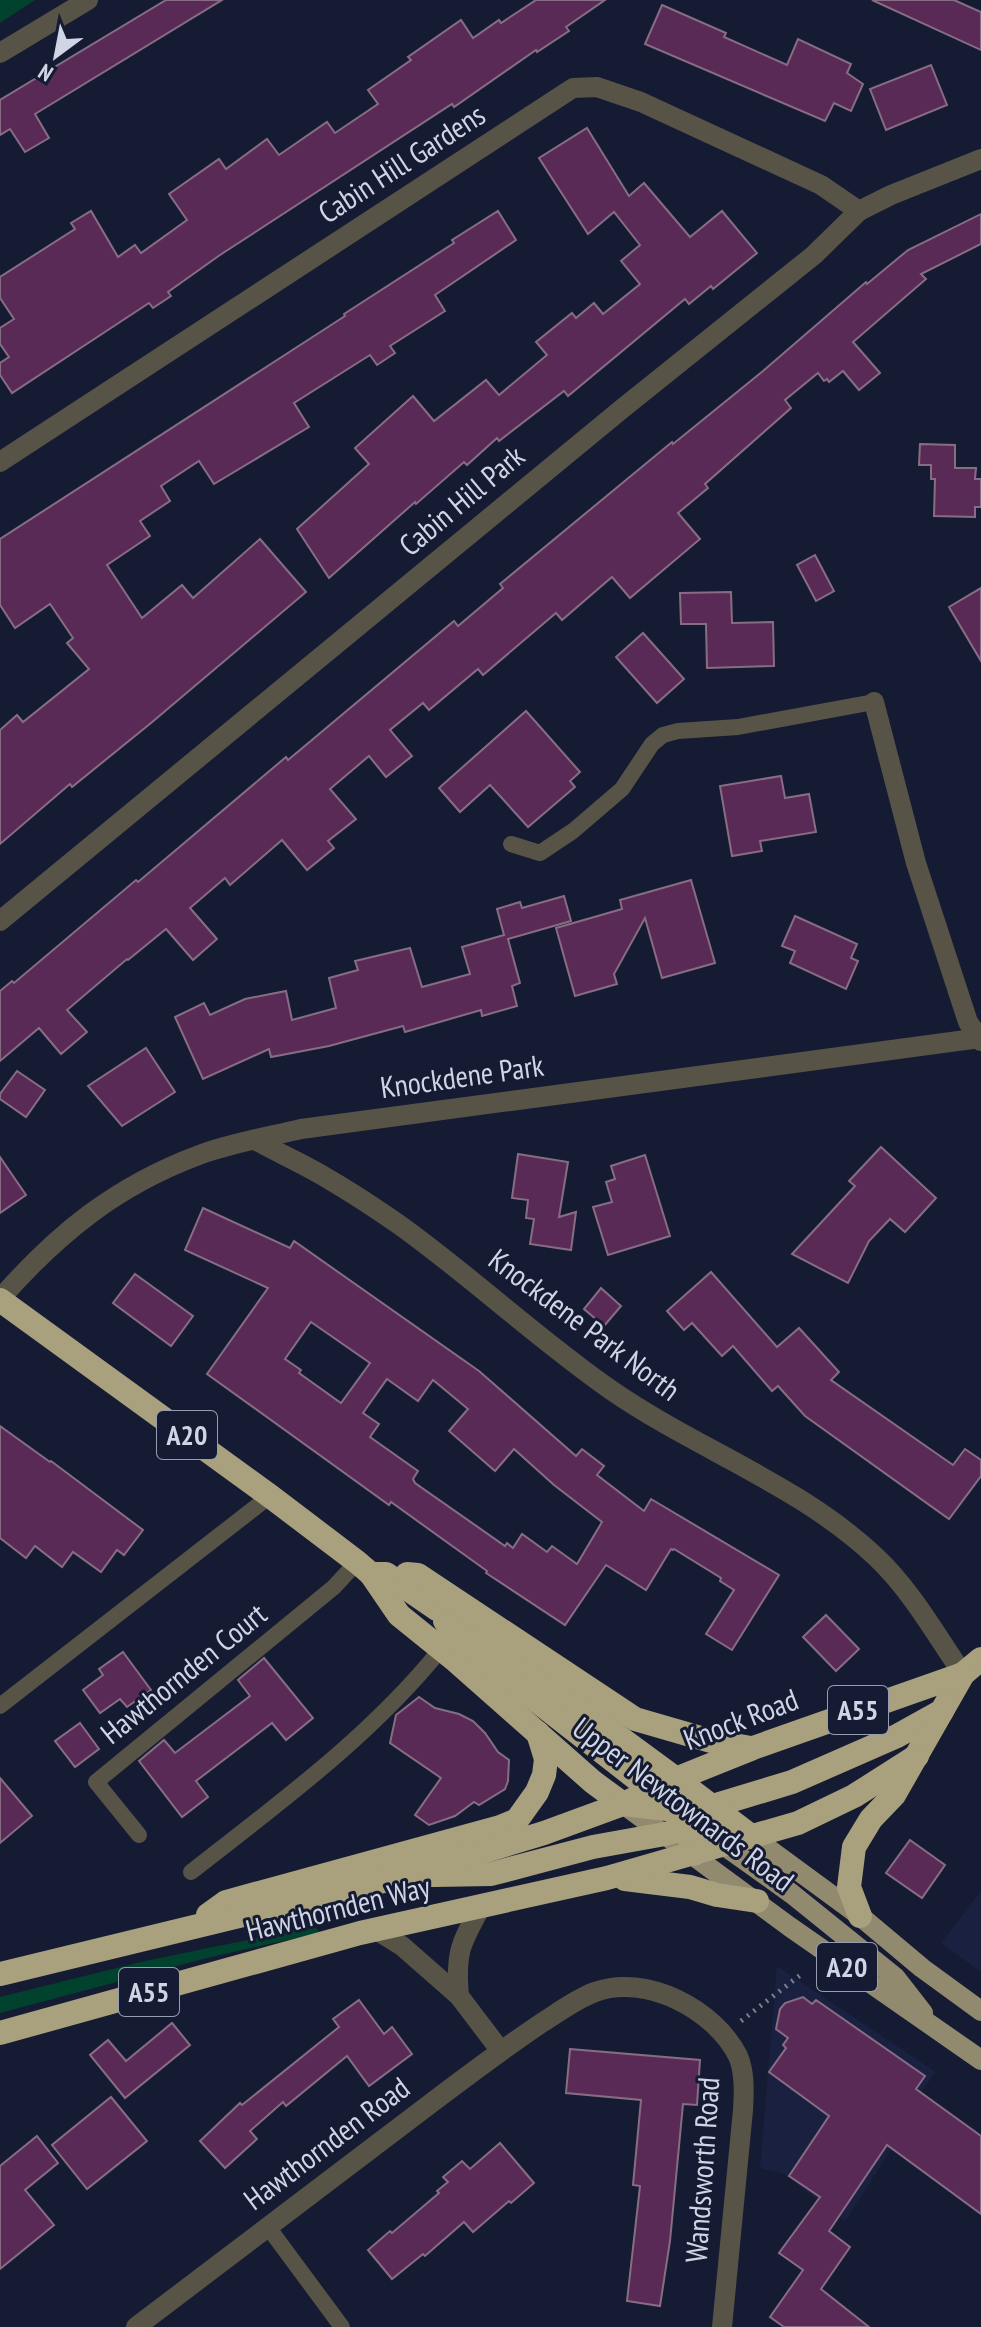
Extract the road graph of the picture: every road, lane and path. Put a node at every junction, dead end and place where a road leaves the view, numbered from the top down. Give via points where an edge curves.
1 (88, 0) edge
2 (0, 53) edge
3 (981, 159) edge
4 (859, 211) junction
5 (0, 462) edge
6 (874, 702) joint
7 (511, 844) dead end
8 (0, 921) edge
9 (980, 1039) edge
10 (255, 1140) junction
11 (0, 1299) edge
12 (270, 1496) junction
13 (372, 1570) junction
14 (437, 1609) junction
15 (441, 1649) junction
16 (972, 1666) edge
17 (0, 1706) edge
18 (942, 1711) junction
19 (538, 1733) junction
20 (753, 1748) junction
21 (917, 1756) junction
22 (676, 1779) junction
23 (651, 1790) junction
24 (623, 1804) junction
25 (690, 1820) junction
26 (139, 1835) dead end
27 (751, 1836) junction
28 (722, 1844) junction
29 (694, 1854) junction
30 (191, 1872) dead end
31 (404, 1876) junction
32 (607, 1878) junction
33 (757, 1901) junction
34 (482, 1905) junction
35 (860, 1916) junction
36 (193, 1926) junction
37 (376, 1930) junction
38 (803, 1973) dead end
39 (0, 1974) edge
40 (459, 1996) junction
41 (981, 2011) edge
42 (938, 2032) junction
43 (0, 2033) edge
44 (724, 2034) junction
45 (500, 2050) junction
46 (981, 2060) edge
47 (268, 2227) junction
48 (136, 2327) edge
49 (342, 2327) edge
50 (722, 2327) edge

1 - 2 street
3 - 4 street, Cabin Hill Park
4 - 5 street, Cabin Hill Gardens via 821,185 641,102 597,87 573,88
4 - 8 street, Cabin Hill Park via 814,255
6 - 7 lane via 663,735 622,789 573,831 540,853
6 - 9 street via 916,863 968,1022
9 - 10 street, Knockdene Park via 317,1127
10 - 11 street, Knockdene Park via 202,1154 118,1195 53,1243
10 - 16 street, Knockdene Park North via 328,1178 400,1225 608,1388 796,1497 846,1532 878,1559
11 - 12 highway, Upper Newtownards Road / A20
12 - 13 highway, Upper Newtownards Road / A20
12 - 17 lane
13 - 14 highway, Upper Newtownards Road / A20
13 - 15 highway, Upper Newtownards Road / A20 via 399,1615
13 - 20 highway via 418,1575 635,1719
13 - 26 lane, Hawthornden Court via 334,1587 96,1782
14 - 22 highway, Upper Newtownards Road / A20 via 456,1617
14 - 23 highway via 455,1637
15 - 19 highway, Upper Newtownards Road / A20
15 - 30 lane via 337,1756
16 - 18 highway, A55
16 - 20 highway, Knock Road / A55
18 - 21 highway, A55
18 - 25 highway via 792,1782
19 - 24 highway, Upper Newtownards Road / A20
19 - 36 highway via 546,1759 544,1775 517,1820 226,1902
20 - 22 highway, Knock Road / A55
21 - 27 highway, A55 via 798,1823
21 - 35 highway via 854,1847 849,1887
22 - 23 highway, Hawthornden Way / A55
22 - 25 highway, Upper Newtownards Road / A20
23 - 24 highway, Hawthornden Way / A55
23 - 25 highway
24 - 25 highway
24 - 31 highway, Hawthornden Way / A55
25 - 27 highway, Upper Newtownards Road / A20
25 - 28 main road
25 - 29 highway
25 - 31 highway via 491,1874
27 - 28 highway, A55
27 - 35 main road, Upper Newtownards Road / A20
28 - 29 highway, A55
28 - 42 main road via 895,1977
29 - 32 highway, Hawthornden Way / A55
29 - 33 main road, Upper Newtownards Road / A20
31 - 36 highway, Hawthornden Way / A55
32 - 33 highway via 656,1881
32 - 34 highway, Hawthornden Way / A55
33 - 42 main road, Upper Newtownards Road / A20
34 - 37 highway, Hawthornden Way / A55
34 - 40 street via 461,1943
35 - 41 main road, Upper Newtownards Road / A20
36 - 39 highway, Hawthornden Way / A55
37 - 40 street
37 - 43 highway, Hawthornden Way / A55
38 - 44 path
40 - 45 street
42 - 46 main road, Upper Newtownards Road / A20
44 - 45 street, Wandsworth Road via 703,2016 657,1992 616,1988 570,2004
44 - 50 street, Wandsworth Road via 740,2059 744,2093
45 - 47 street, Hawthornden Road
47 - 48 street, Hawthornden Road
47 - 49 lane

